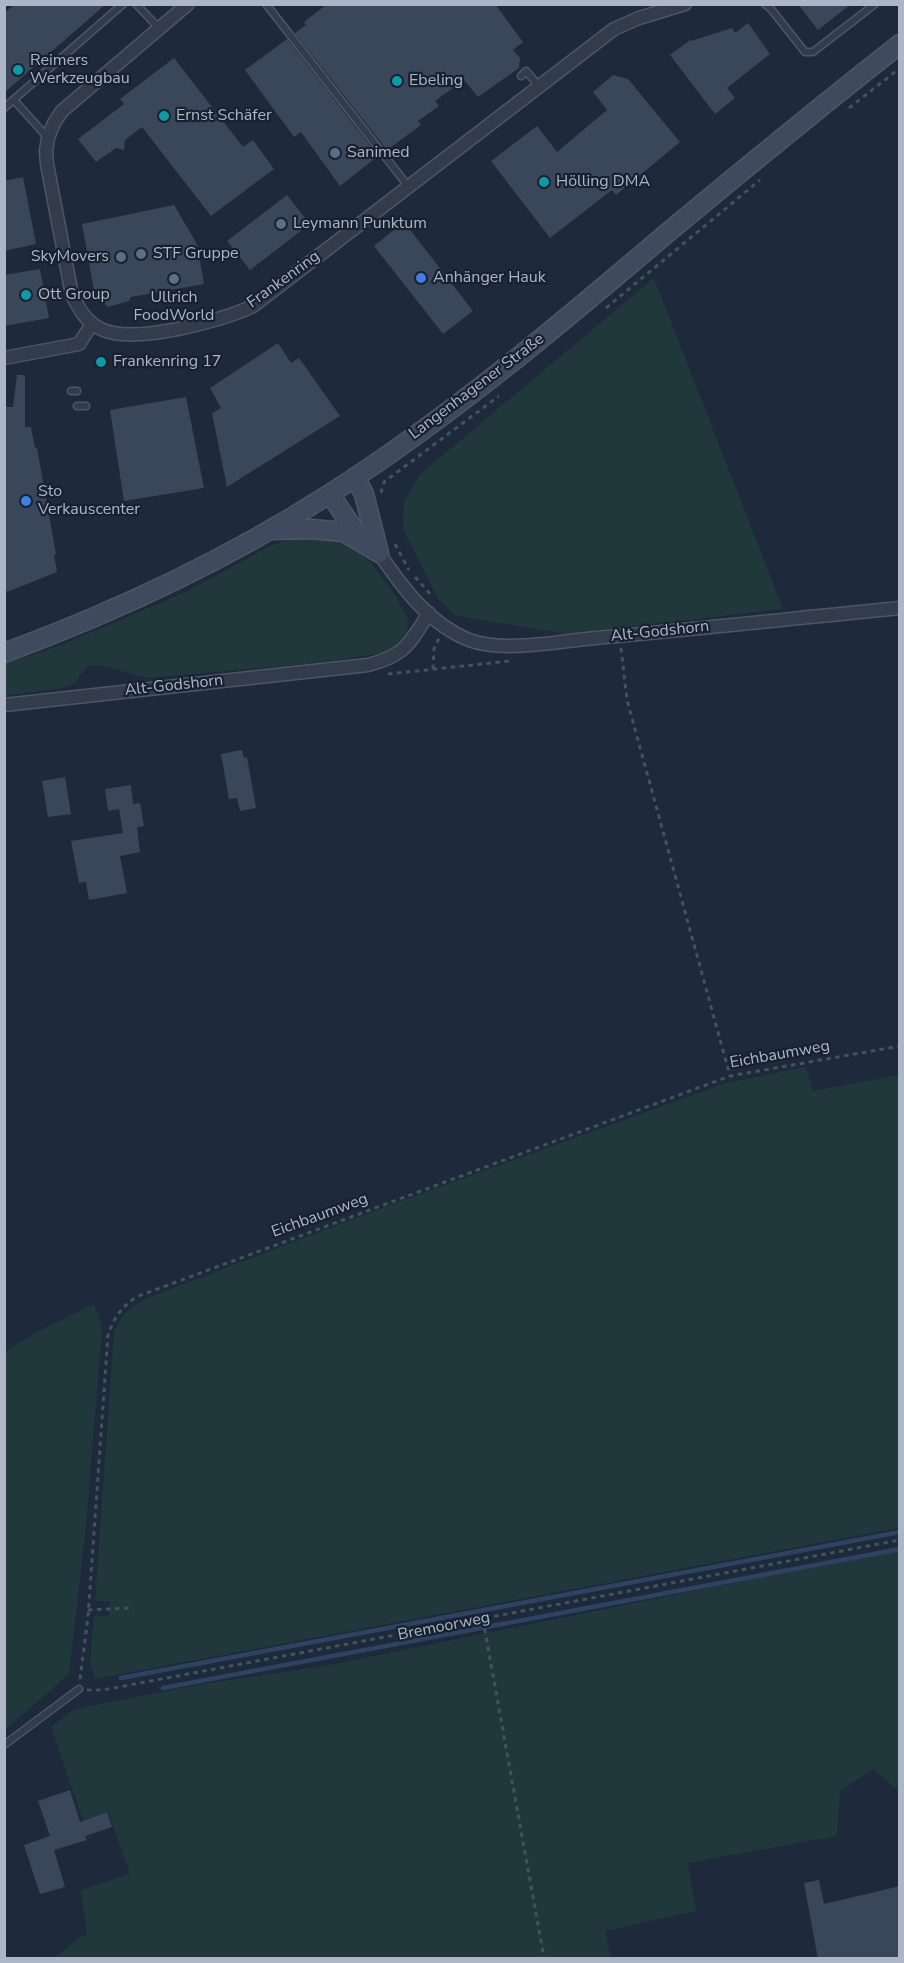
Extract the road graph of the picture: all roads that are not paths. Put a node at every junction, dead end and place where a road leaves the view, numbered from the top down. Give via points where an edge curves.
1 (123, 4) edge
2 (136, 4) edge
3 (188, 4) edge
4 (266, 4) edge
5 (685, 4) edge
6 (765, 4) edge
7 (875, 4) edge
8 (159, 28) junction
9 (900, 44) edge
10 (521, 76) dead end
11 (539, 86) junction
12 (14, 100) junction
13 (4, 108) edge
14 (48, 138) junction
15 (408, 186) junction
16 (92, 324) junction
17 (4, 358) edge
18 (77, 406) dead end
19 (86, 406) dead end
20 (355, 477) junction
21 (330, 494) junction
22 (270, 530) junction
23 (363, 543) junction
24 (386, 547) junction
25 (900, 608) edge
26 (429, 614) junction
27 (4, 653) edge
28 (4, 705) edge
29 (79, 1689) road end
30 (4, 1745) edge

1 - 12 lane
2 - 8 lane
3 - 8 street
4 - 15 lane
5 - 11 street, Frankenring via 614,29
6 - 7 lane via 805,52 813,52
8 - 14 street via 62,111
9 - 20 main road, Langenhagener Straße via 564,321
10 - 11 lane via 526,71
11 - 15 street, Frankenring
12 - 13 lane
12 - 14 lane
14 - 16 street via 47,164 72,295
15 - 16 street, Frankenring via 262,300 234,315 139,334 102,330
16 - 17 street via 79,344
18 - 19 lane
20 - 21 main road, Langenhagener Straße
20 - 24 main road
21 - 22 main road, Langenhagener Straße
21 - 23 main road
22 - 23 main road via 344,532
22 - 27 main road, Langenhagener Straße via 141,598
23 - 24 main road
24 - 26 street, Alt-Godshorn via 399,583
25 - 26 street, Alt-Godshorn via 488,646 444,626
26 - 28 street, Alt-Godshorn via 408,646 390,659 368,665
29 - 30 lane

